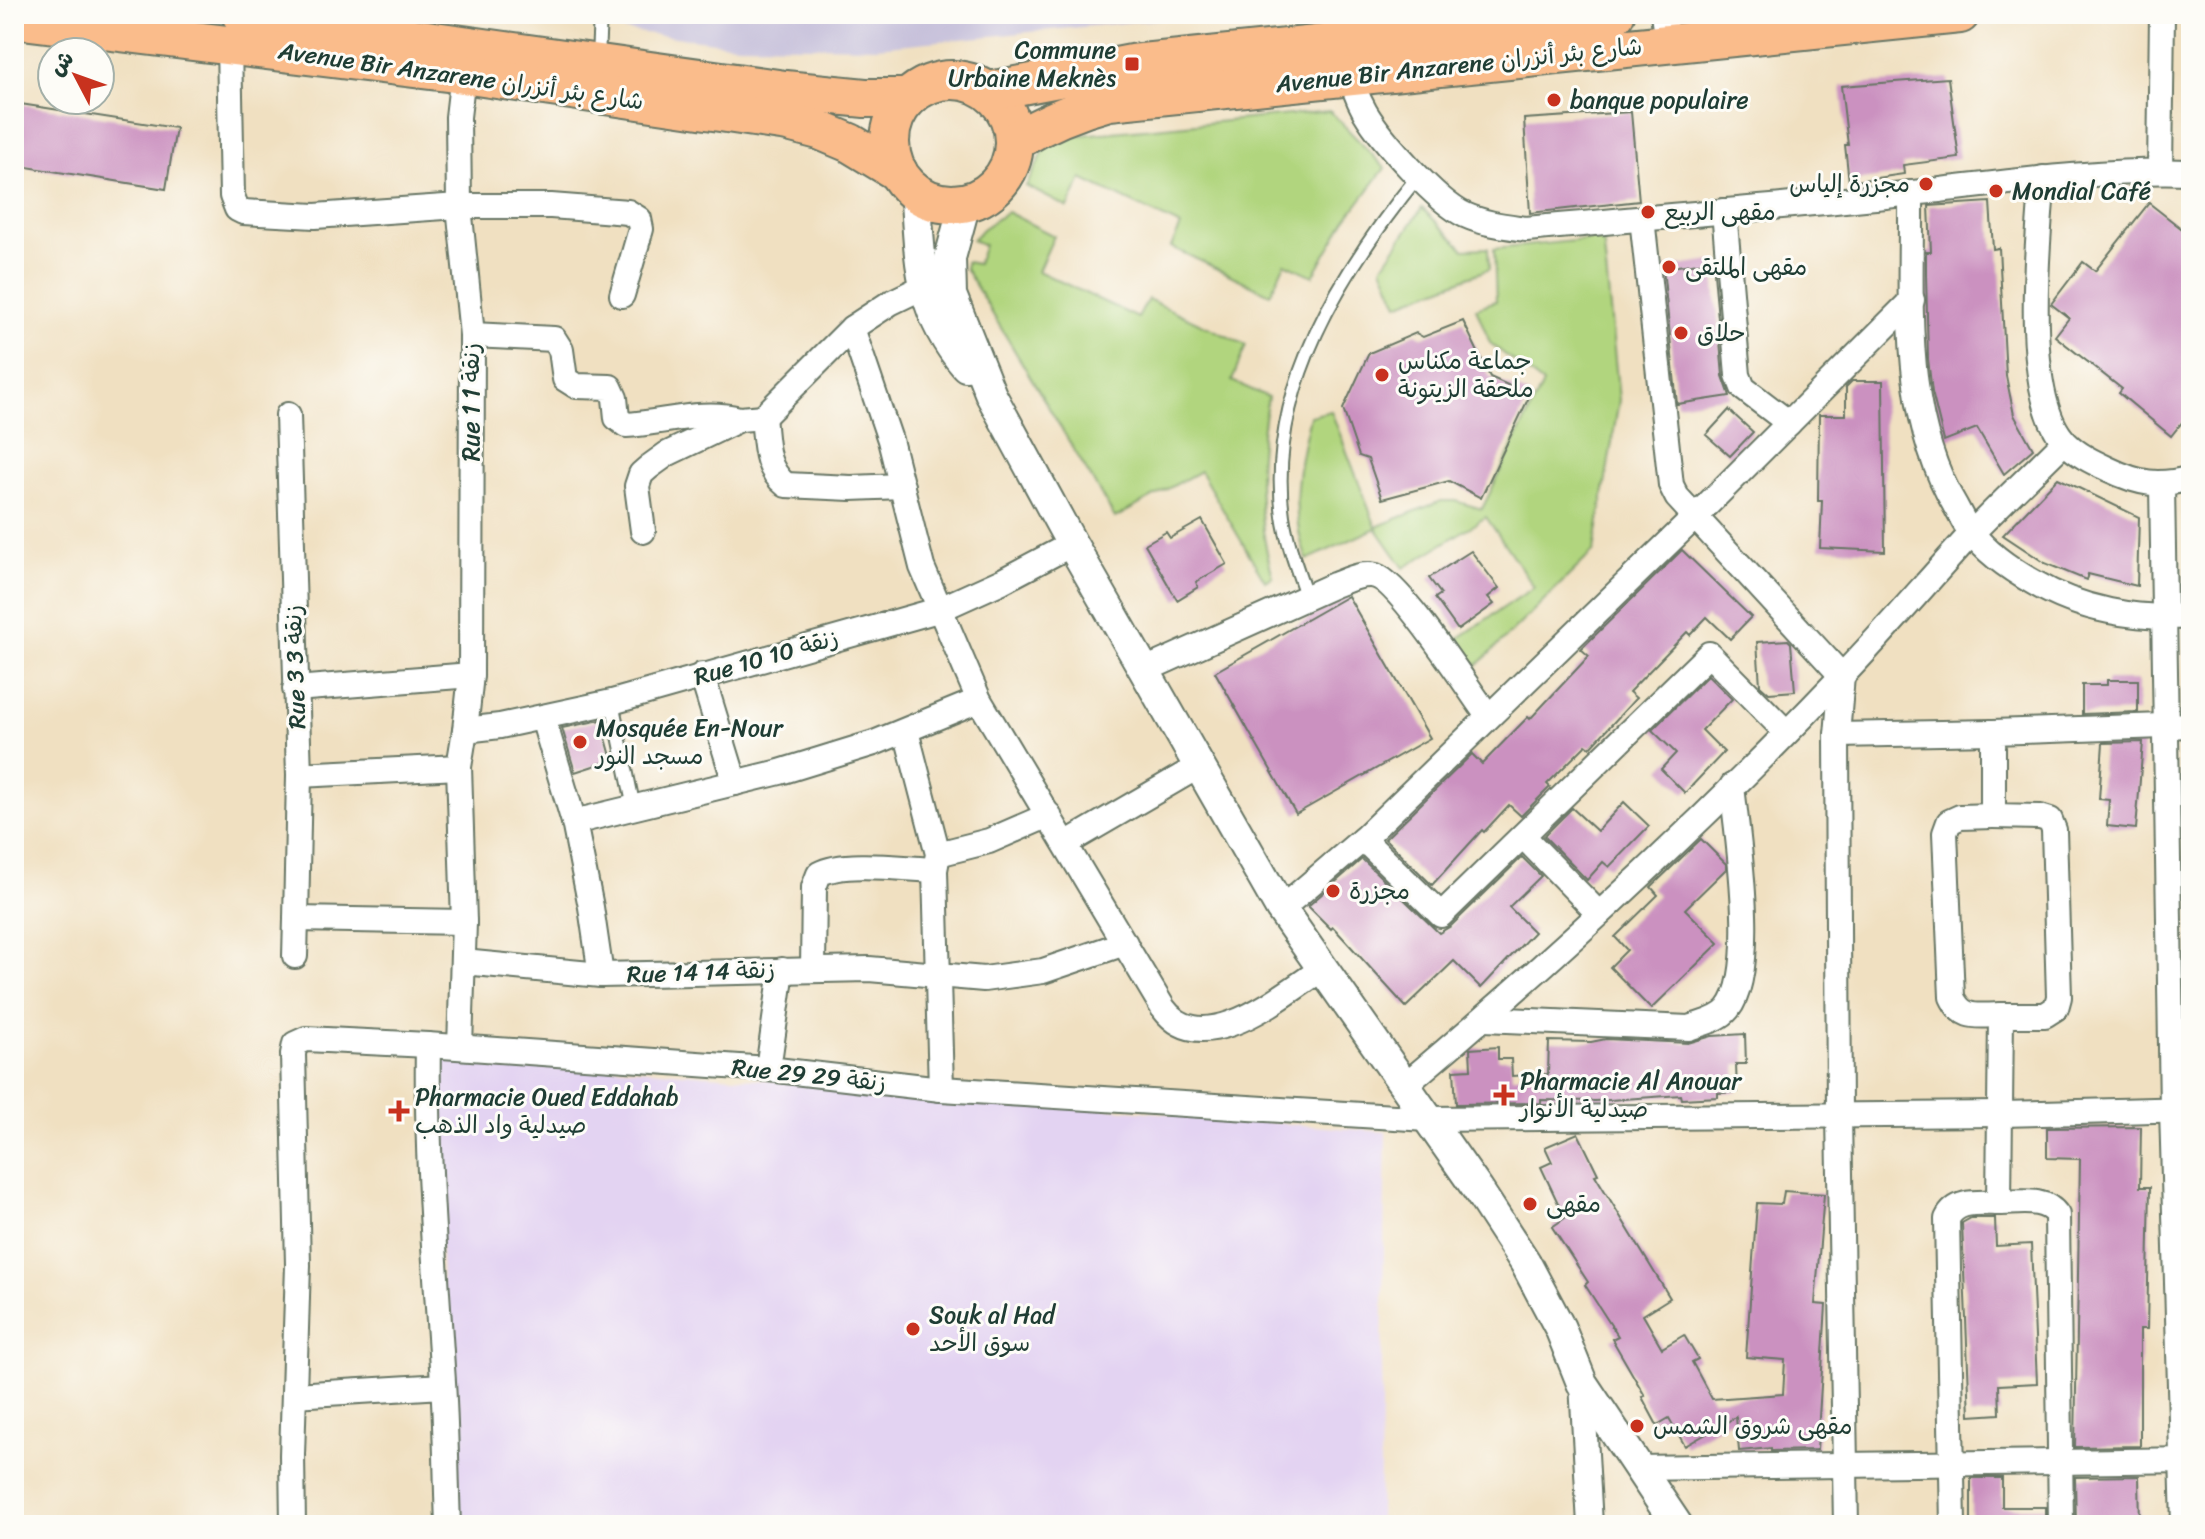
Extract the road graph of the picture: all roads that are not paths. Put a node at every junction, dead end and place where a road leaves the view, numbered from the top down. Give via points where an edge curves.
1 (600, 14) edge
2 (1615, 14) edge
3 (1960, 14) edge
4 (2162, 14) edge
5 (14, 19) edge
6 (1665, 29) edge
7 (235, 30) edge
8 (1347, 59) junction
9 (463, 74) junction
10 (595, 78) junction
11 (990, 91) junction
12 (908, 98) junction
13 (1015, 141) junction
14 (2160, 171) junction
15 (2191, 172) edge
16 (1419, 175) junction
17 (2043, 178) junction
18 (908, 183) junction
19 (1911, 193) junction
20 (965, 203) junction
21 (459, 206) junction
22 (1724, 211) junction
23 (1642, 218) junction
24 (923, 287) junction
25 (622, 295) dead end
26 (1912, 300) junction
27 (852, 328) junction
28 (472, 335) junction
29 (991, 395) junction
30 (288, 415) dead end
31 (752, 418) junction
32 (1789, 423) junction
33 (2064, 442) junction
34 (2191, 478) edge
35 (2162, 485) junction
36 (902, 486) junction
37 (1696, 516) junction
38 (643, 531) dead end
39 (1972, 534) junction
40 (1072, 544) junction
41 (1307, 598) junction
42 (938, 610) junction
43 (2191, 616) edge
44 (2164, 618) junction
45 (1145, 670) junction
46 (471, 675) junction
47 (702, 675) junction
48 (1842, 676) junction
49 (295, 689) junction
50 (979, 700) junction
51 (612, 702) junction
52 (1488, 716) junction
53 (543, 718) junction
54 (2191, 725) edge
55 (2165, 726) junction
56 (906, 731) junction
57 (1786, 732) junction
58 (1993, 732) junction
59 (1837, 735) junction
60 (462, 748) junction
61 (1201, 765) junction
62 (299, 775) junction
63 (735, 783) junction
64 (1732, 786) junction
65 (634, 808) junction
66 (1049, 815) junction
67 (1993, 816) junction
68 (574, 822) junction
69 (1523, 836) junction
70 (1363, 839) junction
71 (1067, 843) junction
72 (937, 862) junction
73 (1281, 909) junction
74 (1599, 914) junction
75 (296, 919) junction
76 (464, 922) junction
77 (1125, 943) junction
78 (295, 956) dead end
79 (463, 962) junction
80 (813, 969) junction
81 (1322, 969) junction
82 (782, 970) junction
83 (601, 975) junction
84 (938, 977) junction
85 (2001, 1015) junction
86 (1484, 1019) junction
87 (428, 1045) junction
88 (460, 1047) junction
89 (768, 1069) junction
90 (1404, 1086) junction
91 (941, 1089) junction
92 (2181, 1109) edge
93 (2002, 1114) junction
94 (1839, 1115) junction
95 (1427, 1119) junction
96 (1999, 1203) junction
97 (1582, 1383) junction
98 (443, 1386) junction
99 (294, 1395) junction
100 (2187, 1460) edge
101 (2059, 1462) junction
102 (1952, 1464) junction
103 (1846, 1466) junction
104 (1637, 1468) junction
105 (293, 1525) edge
106 (448, 1525) edge
107 (1590, 1525) edge
108 (1677, 1525) edge
109 (1846, 1525) edge
110 (1953, 1525) edge
111 (2061, 1525) edge
112 (2184, 1525) edge

1 - 10 lane
2 - 8 main road, Avenue Bir Anzarene شارع بئر أنزران
3 - 6 main road, Avenue Bir Anzarene شارع بئر أنزران
4 - 14 street
5 - 7 main road, Avenue Bir Anzarene شارع بئر أنزران
6 - 8 main road, Avenue Bir Anzarene شارع بئر أنزران
7 - 9 main road, Avenue Bir Anzarene شارع بئر أنزران
7 - 10 main road, Avenue Bir Anzarene شارع بئر أنزران via 418,33
7 - 21 street via 232,196 237,209 315,216
8 - 11 main road, Avenue Bir Anzarene شارع بئر أنزران via 1132,64
8 - 13 main road, Avenue Bir Anzarene شارع بئر أنزران via 1109,101 1066,114
8 - 16 street via 1365,112
9 - 10 main road, Avenue Bir Anzarene شارع بئر أنزران
9 - 21 street, Rue 1 زنقة 1
10 - 12 main road, Avenue Bir Anzarene شارع بئر أنزران
10 - 18 main road, Avenue Bir Anzarene شارع بئر أنزران via 809,127 850,143
11 - 12 main road, Avenue Bir Anzarene شارع بئر أنزران via 948,79
11 - 13 main road via 1010,119
12 - 18 main road via 891,133 891,153
13 - 20 main road via 1006,174 981,197
14 - 15 street
14 - 17 street
16 - 23 street via 1462,214 1491,225 1526,229
16 - 41 lane via 1384,218 1339,290 1289,404 1283,517
17 - 19 street
17 - 33 street via 2035,270 2038,364 2045,404
18 - 20 main road, Avenue Bir Anzarene شارع بئر أنزران via 933,201
18 - 24 street via 916,201
19 - 22 street
19 - 26 street
20 - 29 street via 950,258 951,295
21 - 25 street via 628,212 639,219 641,229
21 - 28 street, Rue 1 زنقة 1
22 - 23 street
22 - 32 street via 1738,375 1743,388
23 - 37 street via 1671,485
24 - 27 street
24 - 29 street via 942,331
26 - 32 street
26 - 39 street via 1915,379 1926,440 1945,488
27 - 31 street
27 - 36 street
28 - 31 street via 554,339 565,379 576,386 610,387 617,418 626,425 700,415
28 - 46 street, Rue 1 زنقة 1
29 - 40 street
30 - 49 street, Rue 3 زنقة 3
31 - 36 street via 772,472 786,485
31 - 38 street via 667,454 641,474 636,496
32 - 37 street
33 - 35 street via 2122,476
33 - 39 street
34 - 35 street
35 - 44 street
36 - 42 street
37 - 48 street
37 - 52 street
39 - 44 street via 2014,571 2051,593 2083,605
39 - 48 street
40 - 42 street, Rue 10 زنقة 10
40 - 45 street
41 - 45 street
41 - 52 street via 1357,577 1384,581
42 - 47 street, Rue 10 زنقة 10
42 - 50 street
43 - 44 street
44 - 55 street
45 - 61 street
46 - 49 street
46 - 60 street, Rue 1 زنقة 1
47 - 51 street, Rue 10 زنقة 10
47 - 63 street
48 - 57 street
48 - 59 street
49 - 62 street, Rue 3 زنقة 3
50 - 56 street
50 - 66 street
51 - 53 street, Rue 10 زنقة 10
51 - 65 lane
52 - 70 street
53 - 60 street, Rue 10 زنقة 10
53 - 68 street
54 - 55 street
55 - 58 street
55 - 92 street
56 - 63 street
56 - 72 street
57 - 64 street
57 - 69 street via 1709,654
58 - 59 street
58 - 67 street
59 - 94 street
60 - 62 street, Rue 10 زنقة 10
60 - 76 street, Rue 1 زنقة 1
61 - 71 street
61 - 73 street
62 - 75 street, Rue 3 زنقة 3
63 - 65 street
64 - 74 street
64 - 86 street via 1744,921 1740,974 1728,1009 1689,1028
65 - 68 street
66 - 71 street
66 - 72 street
67 - 85 street via 1960,817 1949,822 1945,833 1952,997 1970,1016
67 - 85 street via 2040,817 2050,820 2054,830 2056,1008 2045,1015
68 - 83 street
69 - 70 street via 1441,915
69 - 74 street
70 - 73 street
71 - 77 street
72 - 80 street via 819,874 814,887
72 - 84 street
73 - 81 street
74 - 86 street
75 - 76 street
75 - 78 street, Rue 3 زنقة 3
76 - 79 street, Rue 1 زنقة 1
77 - 81 street via 1169,1017 1197,1030 1237,1021
77 - 84 street, Rue 14 زنقة 14 via 1043,971 984,979
79 - 83 street, Rue 14 زنقة 14
79 - 88 street, Rue 1 زنقة 1
80 - 82 street, Rue 14 زنقة 14
80 - 84 street, Rue 14 زنقة 14
81 - 90 street
82 - 83 street, Rue 14 زنقة 14
82 - 89 street
84 - 91 street
85 - 93 street
86 - 90 street
87 - 88 street, Rue 29 زنقة 29
87 - 98 street via 427,1128
87 - 99 street, Rue 29 زنقة 29 via 325,1038 298,1041 293,1054 298,1265
88 - 89 street, Rue 29 زنقة 29
89 - 91 street, Rue 29 زنقة 29
90 - 95 street
91 - 95 street, Rue 29 زنقة 29
92 - 93 street, Rue 29 زنقة 29
92 - 100 street
93 - 94 street, Rue 29 زنقة 29
93 - 96 street
94 - 95 street, Rue 29 زنقة 29
94 - 103 street
95 - 97 street via 1525,1262
96 - 101 street via 2043,1203 2057,1215
96 - 102 street via 1959,1204 1947,1219
97 - 104 street
97 - 107 street
98 - 99 street
98 - 106 street
99 - 105 street
100 - 101 street
100 - 112 street
101 - 102 street
101 - 111 street
102 - 103 street
102 - 110 street
103 - 104 street
103 - 109 street
104 - 108 street

